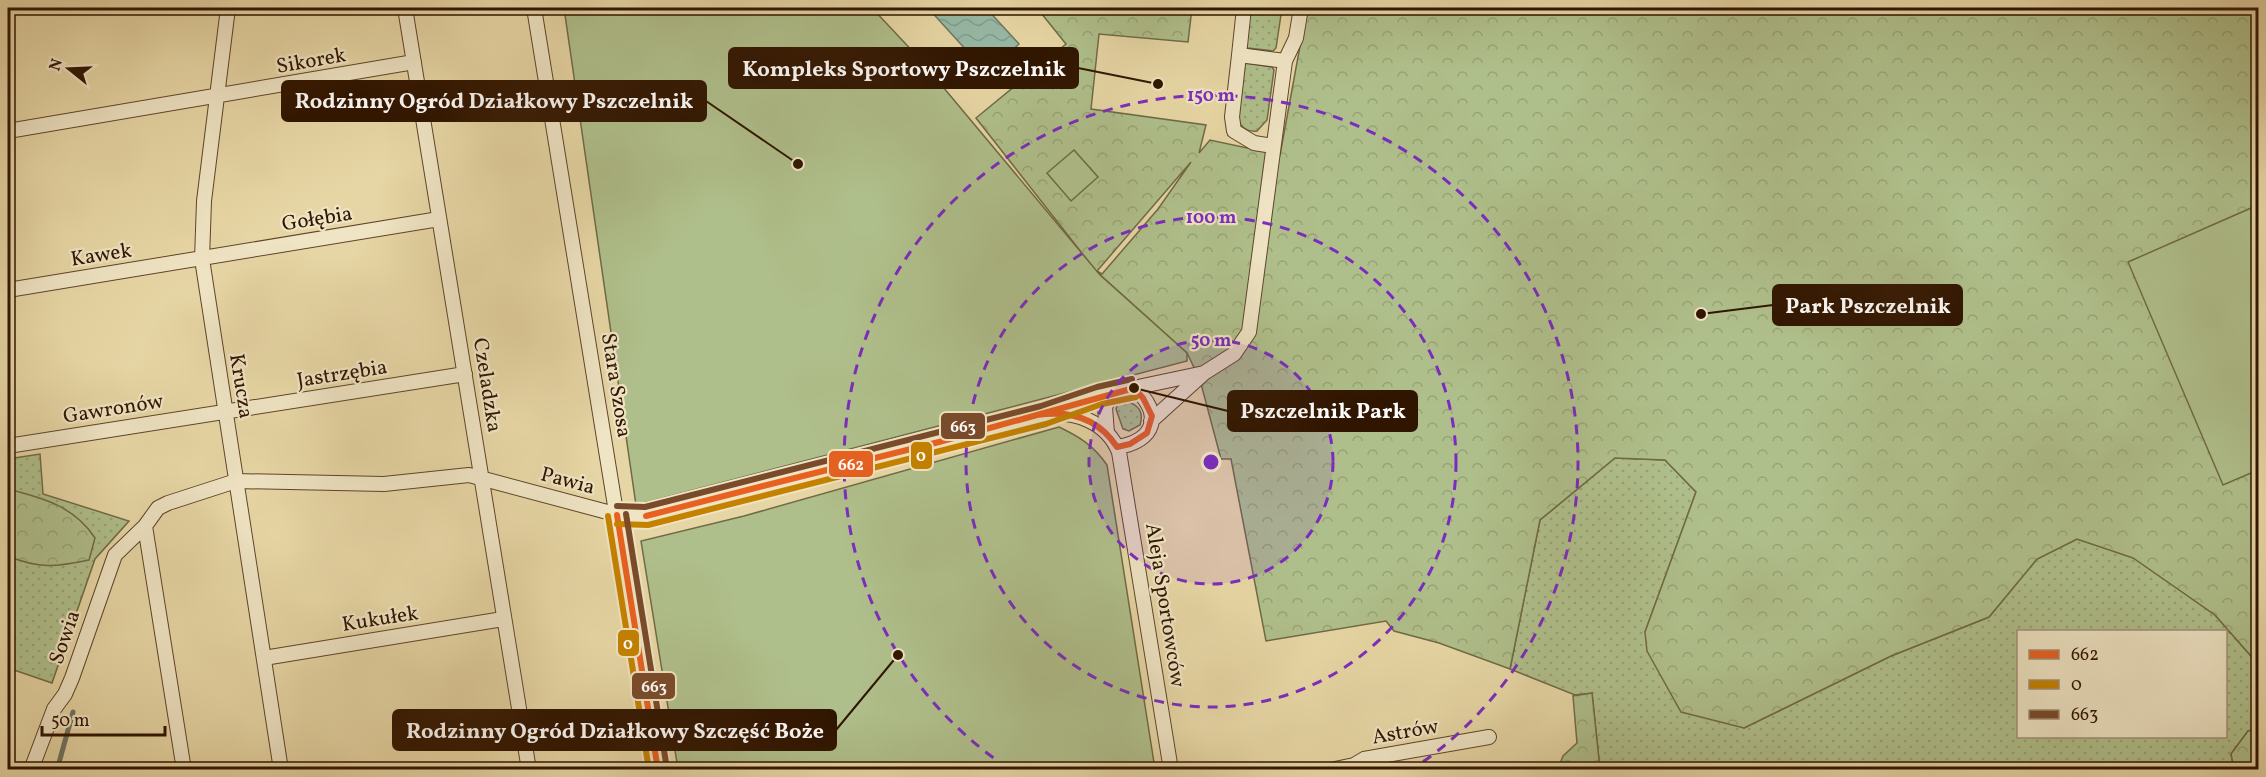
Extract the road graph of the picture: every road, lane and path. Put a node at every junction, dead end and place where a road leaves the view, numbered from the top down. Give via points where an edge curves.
1 (228, 8) edge
2 (405, 8) edge
3 (534, 8) edge
4 (1244, 8) edge
5 (1300, 8) edge
6 (1239, 55) junction
7 (1285, 61) junction
8 (414, 62) junction
9 (216, 98) junction
10 (8, 132) edge
11 (1273, 146) junction
12 (439, 219) junction
13 (202, 259) junction
14 (8, 290) edge
15 (1204, 373) junction
16 (465, 374) junction
17 (1134, 388) junction
18 (1113, 392) junction
19 (225, 412) junction
20 (1044, 415) junction
21 (1151, 421) junction
22 (1107, 433) junction
23 (8, 446) edge
24 (1117, 447) junction
25 (482, 477) junction
26 (236, 481) junction
27 (617, 515) junction
28 (145, 526) junction
29 (503, 619) junction
30 (264, 658) junction
31 (1489, 737) dead end
32 (1354, 767) edge
33 (31, 770) edge
34 (184, 770) edge
35 (281, 770) edge
36 (529, 770) edge
37 (658, 770) edge
38 (1171, 770) edge
39 (1330, 770) edge

1 - 9 street, Krucza
2 - 8 street, Czeladzka
3 - 27 street, Stara Szosa
4 - 6 street
5 - 7 street via 1296,38
6 - 7 street
6 - 11 street via 1234,131 1254,142
7 - 11 street
8 - 9 street, Sikorek
8 - 12 street, Czeladzka
9 - 10 street, Sikorek
9 - 13 street, Krucza via 204,201
11 - 15 street via 1249,332 1234,354
12 - 13 street, Gołębia
12 - 16 street, Czeladzka
13 - 14 street, Kawek
13 - 19 street, Krucza
15 - 17 street
15 - 21 street
16 - 19 street, Jastrzębia
16 - 25 street, Czeladzka
17 - 18 street
17 - 21 street via 1149,402
18 - 20 street
18 - 22 street via 1106,407
19 - 23 street, Gawronów
19 - 26 street, Krucza
20 - 22 street, Pawia via 1081,417
20 - 27 street, Pawia via 646,516
21 - 24 street via 1145,436 1132,445
22 - 24 street, Pawia
24 - 38 street, Aleja Sportowców
25 - 26 street, Pawia via 384,484
25 - 27 street, Pawia
25 - 29 street, Czeladzka
26 - 28 street, Sowia via 158,508
26 - 30 street, Krucza
27 - 37 street, Stara Szosa
28 - 33 street, Sowia via 115,555 72,678 54,709
28 - 34 street
29 - 30 street, Kukułek
29 - 36 street, Czeladzka
30 - 35 street, Krucza
31 - 32 street, Astrów via 1364,759
32 - 39 street, Astrów

